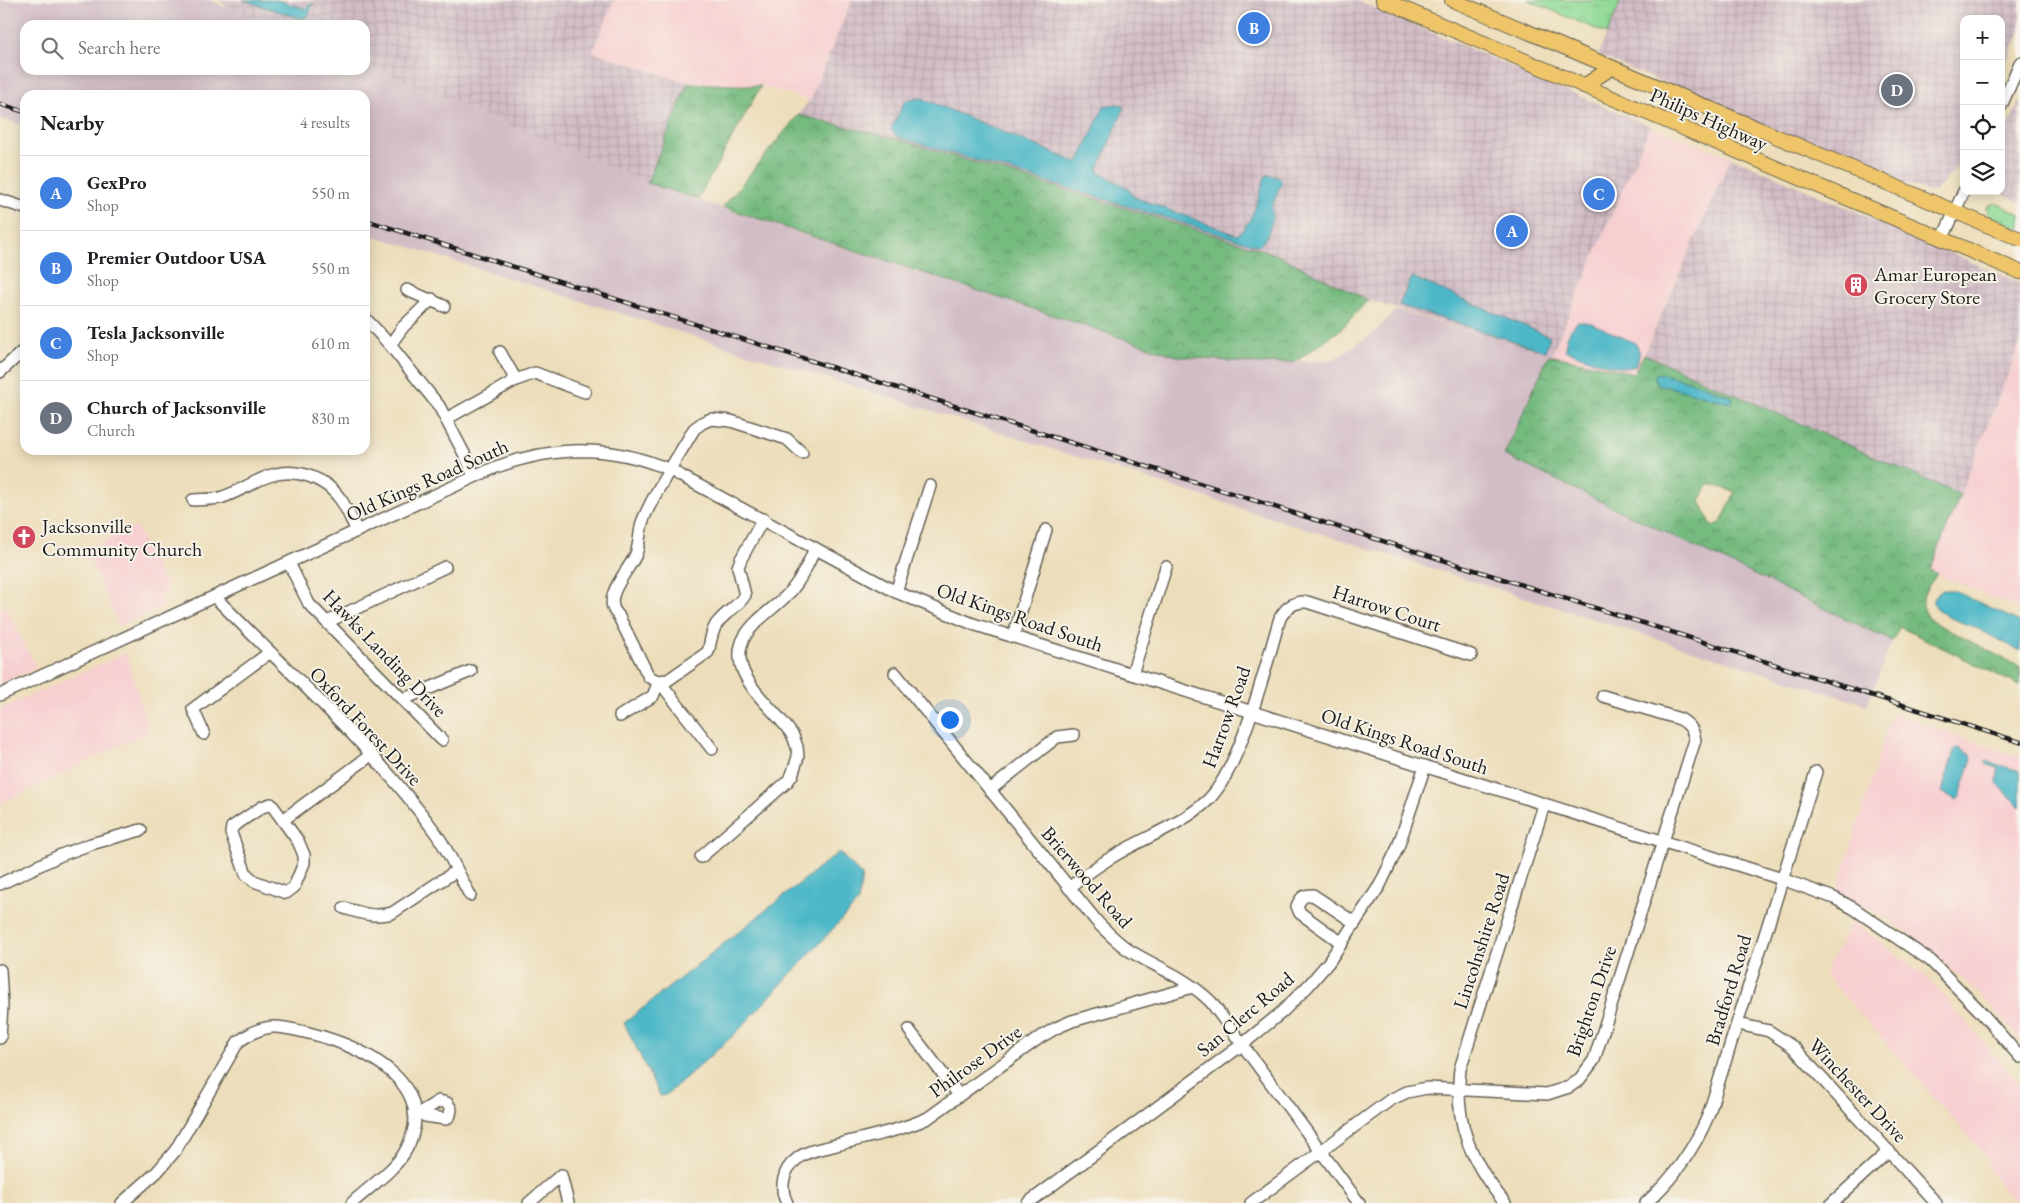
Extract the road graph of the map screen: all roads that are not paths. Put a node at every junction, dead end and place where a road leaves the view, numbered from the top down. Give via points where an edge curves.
1 (1383, 0) edge
2 (1452, 0) edge
3 (2020, 63) edge
4 (1611, 68) junction
5 (1584, 86) junction
6 (2001, 105) edge
7 (1962, 195) edge
8 (0, 200) edge
9 (20, 206) edge
10 (1955, 211) junction
11 (2020, 239) edge
12 (1942, 240) junction
13 (2020, 272) edge
14 (408, 290) dead end
15 (432, 299) junction
16 (444, 306) dead end
17 (370, 323) edge
18 (390, 345) junction
19 (500, 352) dead end
20 (20, 354) edge
21 (0, 372) edge
22 (516, 380) junction
23 (585, 392) dead end
24 (446, 419) junction
25 (802, 453) dead end
26 (670, 470) junction
27 (474, 476) junction
28 (930, 486) dead end
29 (193, 500) dead end
30 (763, 519) junction
31 (1046, 530) dead end
32 (356, 531) junction
33 (815, 548) junction
34 (289, 563) junction
35 (1166, 567) dead end
36 (445, 568) dead end
37 (896, 592) junction
38 (215, 597) junction
39 (1292, 604) joint
40 (327, 622) junction
41 (1013, 637) junction
42 (269, 653) junction
43 (1471, 655) dead end
44 (471, 670) dead end
45 (895, 673) dead end
46 (1132, 674) junction
47 (659, 681) junction
48 (0, 695) edge
49 (1603, 696) dead end
50 (404, 699) junction
51 (1251, 712) junction
52 (620, 716) dead end
53 (204, 734) dead end
54 (1074, 735) dead end
55 (442, 740) dead end
56 (712, 749) dead end
57 (371, 755) junction
58 (1425, 766) junction
59 (1816, 772) dead end
60 (990, 790) junction
61 (1544, 805) junction
62 (283, 820) junction
63 (141, 830) dead end
64 (1663, 842) junction
65 (701, 857) dead end
66 (456, 871) junction
67 (1782, 879) junction
68 (0, 884) edge
69 (1068, 888) junction
70 (470, 894) dead end
71 (344, 908) dead end
72 (1355, 923) junction
73 (1342, 943) junction
74 (0, 970) edge
75 (1193, 987) junction
76 (1738, 1024) junction
77 (909, 1030) dead end
78 (0, 1038) edge
79 (1242, 1044) junction
80 (2020, 1057) edge
81 (1458, 1089) junction
82 (959, 1095) junction
83 (1320, 1150) junction
84 (1889, 1151) junction
85 (122, 1203) edge
86 (352, 1203) edge
87 (529, 1203) edge
88 (568, 1203) edge
89 (787, 1203) edge
90 (1028, 1203) edge
91 (1251, 1203) edge
92 (1359, 1203) edge
93 (1505, 1203) edge
94 (1646, 1203) edge
95 (1832, 1203) edge
96 (1936, 1203) edge

1 - 5 main road, Philips Highway
2 - 4 main road, Philips Highway
3 - 6 street
4 - 5 main road
4 - 10 main road, Philips Highway
5 - 12 main road, Philips Highway
7 - 10 street
8 - 9 street
10 - 11 main road, Philips Highway
10 - 12 street
12 - 13 main road, Philips Highway
14 - 15 street
15 - 16 street
15 - 18 street via 403,327
17 - 18 street
18 - 24 street
19 - 22 street
20 - 21 street
22 - 23 street via 535,373
22 - 24 street
24 - 27 street
25 - 26 street via 787,439 731,421 712,420 694,429
26 - 27 street, Old Kings Road South via 617,454 560,451 514,460
26 - 30 street, Old Kings Road South
26 - 47 street via 644,518 636,553 613,594 612,606 649,677
27 - 32 street, Old Kings Road South
28 - 37 street
29 - 32 street via 219,498 283,472 298,473 326,483 342,500
30 - 33 street, Old Kings Road South
30 - 47 street via 738,567 745,589 742,600 718,621 708,652 668,680
31 - 41 street
32 - 34 street, Old Kings Road South
33 - 37 street, Old Kings Road South
33 - 65 street via 798,581 752,625 741,647 742,667 749,681 793,736 797,747 796,764 787,782
34 - 38 street, Old Kings Road South
34 - 40 street, Hawks Landing Drive via 309,604
35 - 46 street
36 - 40 street
37 - 41 street, Old Kings Road South via 930,608
38 - 42 street, Oxford Forest Drive
38 - 48 street, Old Kings Road South
39 - 43 street, Harrow Court via 1308,602
39 - 51 street, Harrow Road via 1280,618
40 - 50 street, Hawks Landing Drive
41 - 46 street, Old Kings Road South
42 - 53 street via 193,709
42 - 57 street, Oxford Forest Drive
44 - 50 street
45 - 60 street, Brierwood Road
46 - 51 street, Old Kings Road South
47 - 52 street via 653,696
47 - 56 street
49 - 64 street, Brighton Drive via 1680,719 1694,731 1695,740
50 - 55 street, Hawks Landing Drive
51 - 58 street, Old Kings Road South
51 - 69 street, Harrow Road via 1233,763 1219,788 1206,802 1166,829 1100,864
54 - 60 street via 1057,737
57 - 62 street
57 - 66 street, Oxford Forest Drive via 417,808
58 - 61 street, Old Kings Road South
58 - 72 street, San Clerc Road via 1398,846 1380,885
59 - 67 street, Bradford Road
60 - 69 street, Brierwood Road
61 - 64 street, Old Kings Road South
61 - 81 street, Lincolnshire Road via 1460,1069
62 - 62 street via 271,804 232,827 231,833 246,874 254,881 286,893 294,887 304,863 303,848
63 - 68 street via 90,844
64 - 67 street, Old Kings Road South
64 - 81 street, Brighton Drive via 1588,1071 1568,1087 1547,1094
66 - 70 street, Oxford Forest Drive
66 - 71 street via 392,913 380,917
67 - 76 street, Bradford Road
67 - 80 street, Old Kings Road South via 1853,908 1931,961
69 - 75 street, Brierwood Road via 1110,936
72 - 73 street, San Clerc Road
72 - 73 street via 1314,895 1300,899 1297,906 1300,913
73 - 79 street, San Clerc Road via 1309,985
74 - 78 street
75 - 79 street, Brierwood Road via 1212,1002
75 - 82 street, Philrose Drive via 1056,1028
76 - 84 street, Winchester Drive via 1769,1031 1793,1047
76 - 94 street, Bradford Road via 1708,1116 1694,1147 1668,1183
77 - 82 street
79 - 83 street, Brierwood Road
79 - 90 street, San Clerc Road
81 - 83 street, Brighton Drive via 1427,1088 1407,1092 1390,1100
81 - 93 street, Lincolnshire Road via 1461,1120 1468,1144 1480,1170
82 - 89 street, Philrose Drive via 928,1118 909,1127 796,1159 785,1174 782,1192
83 - 91 street, Brighton Drive
83 - 92 street, Brierwood Road
84 - 95 street
84 - 96 street, Winchester Drive
85 - 86 street via 171,1157 238,1042 252,1032 273,1026 334,1039 350,1046 399,1078 418,1112 406,1151
87 - 88 street via 561,1175

